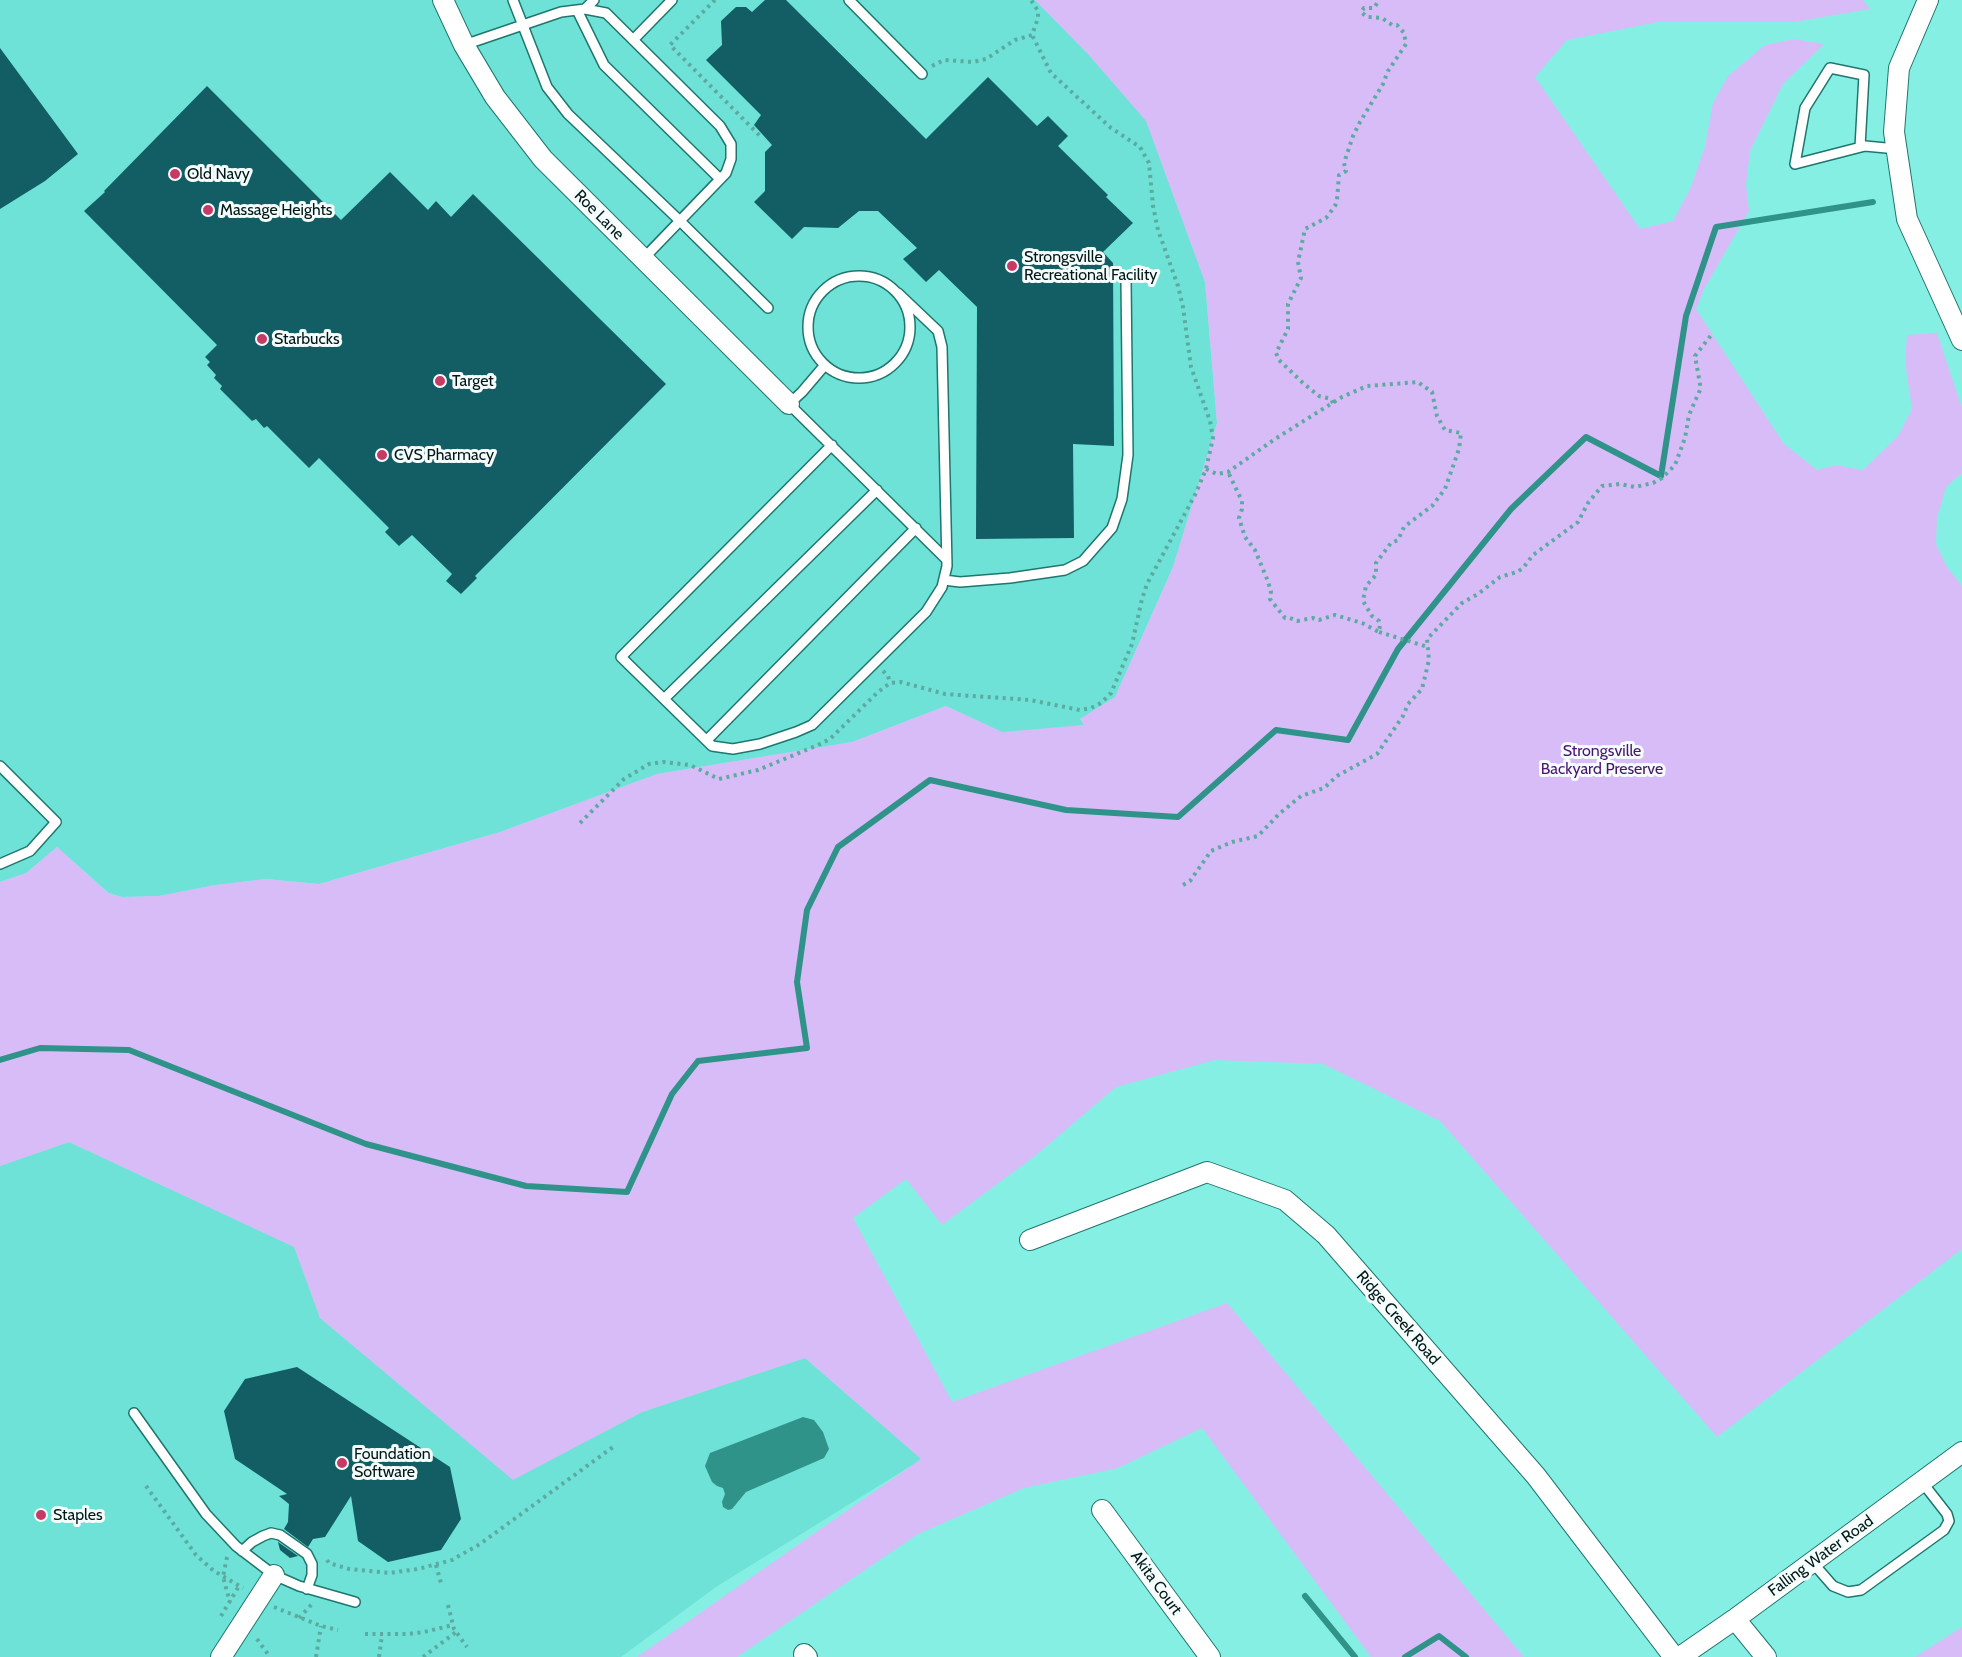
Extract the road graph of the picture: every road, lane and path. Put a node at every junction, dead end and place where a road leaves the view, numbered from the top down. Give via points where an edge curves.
1 (443, 0) edge
2 (513, 0) edge
3 (594, 0) edge
4 (672, 0) edge
5 (715, 0) edge
6 (849, 0) edge
7 (1031, 0) edge
8 (1379, 0) edge
9 (1928, 0) edge
10 (581, 10) junction
11 (522, 25) junction
12 (1032, 35) junction
13 (633, 40) junction
14 (464, 45) junction
15 (922, 74) joint
16 (762, 134) dead end
17 (1860, 147) junction
18 (1897, 149) junction
19 (720, 179) junction
20 (680, 221) junction
21 (643, 258) junction
22 (1126, 280) dead end
23 (898, 293) junction
24 (768, 308) dead end
25 (1712, 334) dead end
26 (1962, 340) edge
27 (825, 365) junction
28 (1333, 403) junction
29 (789, 404) junction
30 (832, 445) junction
31 (1206, 469) junction
32 (1228, 472) junction
33 (877, 490) junction
34 (916, 528) junction
35 (947, 560) junction
36 (944, 580) junction
37 (1381, 632) junction
38 (1426, 646) junction
39 (664, 699) junction
40 (707, 740) junction
41 (0, 766) edge
42 (580, 823) dead end
43 (0, 864) edge
44 (1183, 885) dead end
45 (1030, 1240) dead end
46 (134, 1413) dead end
47 (613, 1447) dead end
48 (1962, 1452) edge
49 (1922, 1482) junction
50 (146, 1486) dead end
51 (1102, 1510) dead end
52 (242, 1551) junction
53 (324, 1556) dead end
54 (227, 1557) dead end
55 (1812, 1562) junction
56 (436, 1565) junction
57 (274, 1575) junction
58 (224, 1577) junction
59 (441, 1584) dead end
60 (239, 1586) junction
61 (308, 1589) junction
62 (246, 1590) dead end
63 (230, 1602) junction
64 (355, 1602) dead end
65 (312, 1604) dead end
66 (270, 1605) dead end
67 (448, 1605) dead end
68 (221, 1616) dead end
69 (299, 1618) junction
70 (1735, 1619) junction
71 (453, 1625) junction
72 (321, 1626) junction
73 (338, 1630) dead end
74 (456, 1632) junction
75 (364, 1634) dead end
76 (382, 1635) junction
77 (257, 1639) dead end
78 (467, 1647) dead end
79 (221, 1657) edge
80 (270, 1657) edge
81 (316, 1657) edge
82 (379, 1657) edge
83 (423, 1657) edge
84 (1210, 1657) edge
85 (1674, 1657) edge
86 (1680, 1657) edge
87 (1766, 1657) edge

1 - 14 street, Roe Lane
2 - 11 lane
3 - 10 lane
4 - 13 lane
5 - 16 path via 670,45
6 - 15 lane
7 - 12 path via 1038,11
8 - 28 path via 1374,8 1361,12 1397,25 1406,44 1353,136 1344,163 1346,171 1339,175 1335,206 1326,218 1303,234 1298,262 1301,278 1288,304 1288,329 1276,352 1299,379
9 - 18 street via 1899,68 1894,132
10 - 11 lane
10 - 13 lane via 606,13
10 - 19 lane via 604,66
11 - 14 lane
11 - 20 lane via 547,87 568,114
12 - 15 path via 1015,40 986,59 944,60
12 - 31 path via 1051,73 1111,128 1140,147 1149,163 1158,230 1178,286 1191,367 1210,420 1213,438
13 - 19 lane via 720,126 731,144 731,159
14 - 21 street, Roe Lane via 495,98 543,159
17 - 17 lane via 1795,164 1805,108 1830,68 1864,75
17 - 18 lane
18 - 26 street via 1907,219
19 - 20 lane
20 - 21 lane
20 - 24 lane
21 - 29 street, Roe Lane
22 - 36 lane via 1128,455 1122,499 1112,528 1083,561 1065,570 1010,579
23 - 27 lane via 909,314 909,338 906,349 891,368 857,378 834,372
23 - 27 lane via 875,278 861,276 835,282 824,291 815,301 808,328 810,342
23 - 35 lane via 938,331 942,347
25 - 38 path via 1694,359 1700,390 1675,465 1653,483 1602,486 1578,522 1533,555 1517,572 1500,577 1462,603 1427,639
27 - 29 lane
28 - 32 path
28 - 37 path via 1368,386 1414,381 1432,392 1437,416 1445,430 1461,434 1445,489 1432,506 1404,526 1398,540 1391,543 1376,564 1376,574 1366,586 1363,601 1379,621
29 - 30 lane
30 - 33 lane
30 - 39 lane via 621,657
31 - 32 path via 1217,474
31 - 42 path via 1147,584 1132,644 1112,693 1101,703 1080,710 1030,700 945,694 901,682 890,683 830,739 818,745 758,770 719,779 690,765 649,764 624,779
32 - 37 path via 1242,501 1239,518 1245,537 1267,579 1270,599 1285,618 1319,620 1335,615
33 - 34 lane
33 - 39 lane
34 - 35 lane
34 - 40 lane
35 - 36 lane
36 - 40 lane via 926,612 812,725 760,744 733,749 712,746
37 - 38 path
38 - 44 path via 1430,660 1422,689 1377,754 1337,776 1324,788 1296,800 1258,836 1215,849
39 - 40 lane
41 - 43 lane via 56,822 30,850
45 - 85 street, Ridge Creek Road via 1207,1172 1285,1200 1326,1235 1536,1476
46 - 52 lane via 206,1514
47 - 56 path via 480,1544
48 - 49 street, Falling Water Road
49 - 55 street, Falling Water Road
49 - 55 lane via 1949,1521 1935,1537 1861,1590 1848,1592 1833,1586
50 - 58 path via 196,1555
51 - 84 street, Akita Court
52 - 57 lane
52 - 61 lane via 263,1536 280,1535 307,1554 312,1564
53 - 56 path via 329,1563 369,1572 389,1573
54 - 58 path
55 - 70 street, Falling Water Road
56 - 59 path
57 - 61 lane
57 - 79 street
58 - 60 path
58 - 63 path
60 - 62 path
60 - 63 path
61 - 64 lane
63 - 68 path
65 - 69 path
66 - 69 path
67 - 71 path
69 - 72 path
70 - 86 street, Falling Water Road
70 - 87 street
71 - 74 path
71 - 76 path
72 - 73 path
72 - 81 path
74 - 78 path
74 - 83 path
75 - 76 path
76 - 82 path
77 - 80 path

